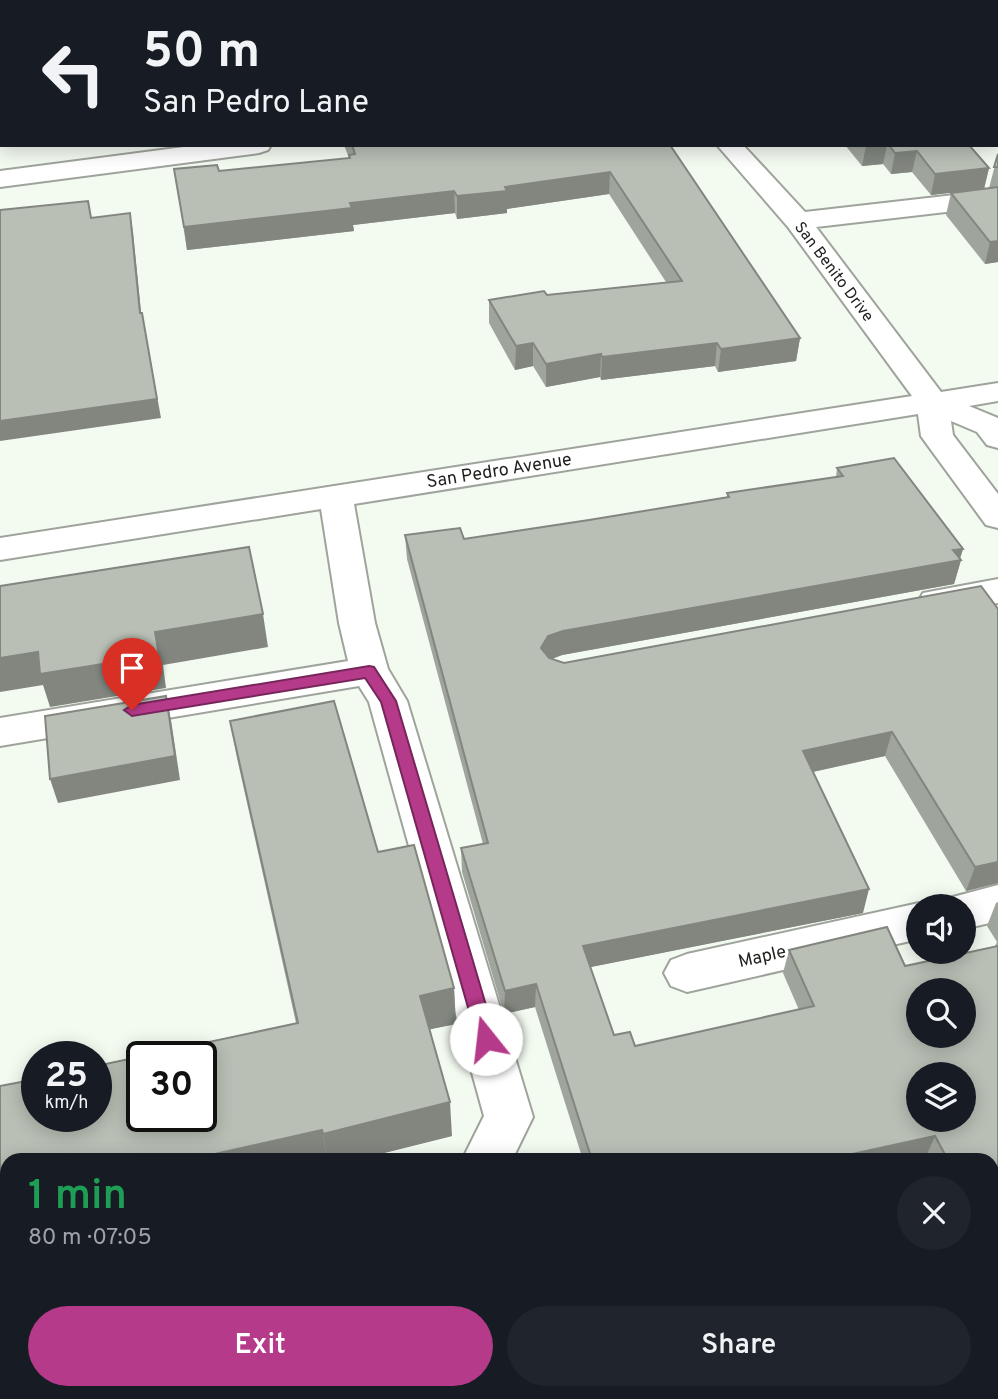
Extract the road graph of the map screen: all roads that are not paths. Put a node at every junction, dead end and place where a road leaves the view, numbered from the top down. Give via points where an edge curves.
1 (243, 147) edge
2 (731, 147) edge
3 (0, 179) edge
4 (998, 198) edge
5 (798, 221) junction
6 (998, 392) edge
7 (933, 403) junction
8 (998, 438) edge
9 (336, 495) junction
10 (998, 517) edge
11 (0, 549) edge
12 (998, 591) edge
13 (903, 609) edge
14 (369, 671) junction
15 (0, 732) edge
16 (998, 903) edge
17 (976, 908) edge
18 (906, 924) edge
19 (687, 973) dead end
20 (491, 1153) edge

1 - 3 street
2 - 5 street, San Benito Drive
4 - 5 street
5 - 7 street, San Benito Drive
6 - 7 street, San Pedro Avenue
7 - 8 street via 988,425
7 - 9 street, San Pedro Avenue
7 - 10 street via 937,436
9 - 11 street, San Pedro Avenue
9 - 14 street
12 - 13 street
14 - 15 street
14 - 20 street via 388,701 509,1117
16 - 17 street
18 - 19 street, Maple

